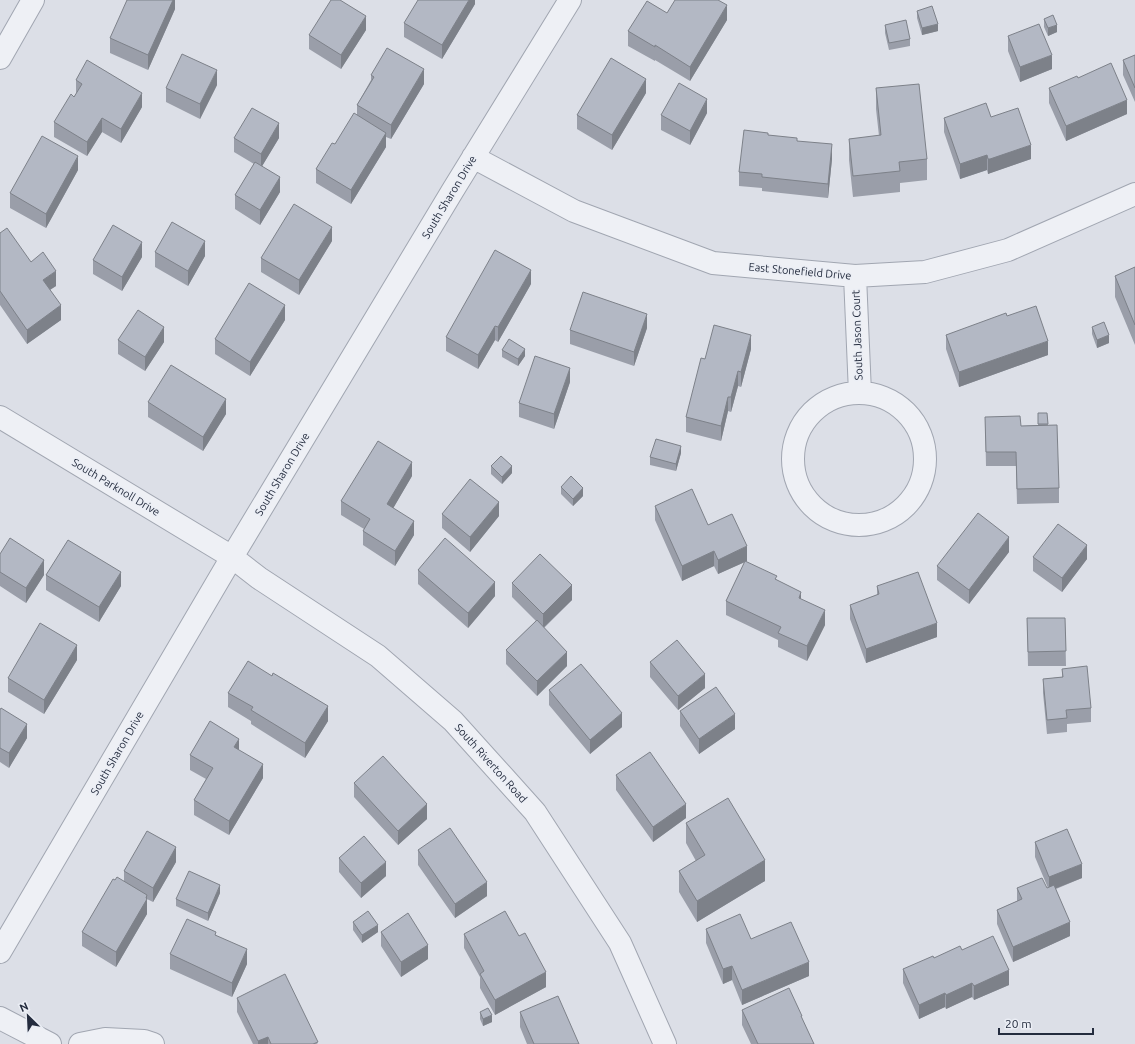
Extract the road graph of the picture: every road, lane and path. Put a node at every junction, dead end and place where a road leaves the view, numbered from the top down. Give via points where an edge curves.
1 (33, 0) edge
2 (570, 0) edge
3 (0, 58) edge
4 (474, 157) junction
5 (1135, 194) edge
6 (854, 276) junction
7 (860, 393) junction
8 (0, 416) edge
9 (232, 557) junction
10 (0, 952) edge
11 (0, 1018) edge
12 (50, 1044) edge
13 (80, 1044) edge
14 (153, 1044) edge
15 (666, 1044) edge

1 - 3 street
2 - 4 street, South Sharon Drive
4 - 6 street, East Stonefield Drive via 574,211 713,263
4 - 9 street, South Sharon Drive
5 - 6 street, East Stonefield Drive via 1008,250 925,272
6 - 7 street, South Jason Court
7 - 7 street, South Jason Court via 838,396 820,406 804,421 795,440 792,462 796,483 807,501 823,515 842,524 865,526 886,520 905,507 914,495 924,468 924,446 916,425 901,408 882,397
8 - 9 street, South Parknoll Drive
9 - 10 street, South Sharon Drive
9 - 15 street, South Riverton Road via 259,578 378,656 453,721 535,812 620,943
11 - 12 street
13 - 14 street via 105,1039 144,1041

